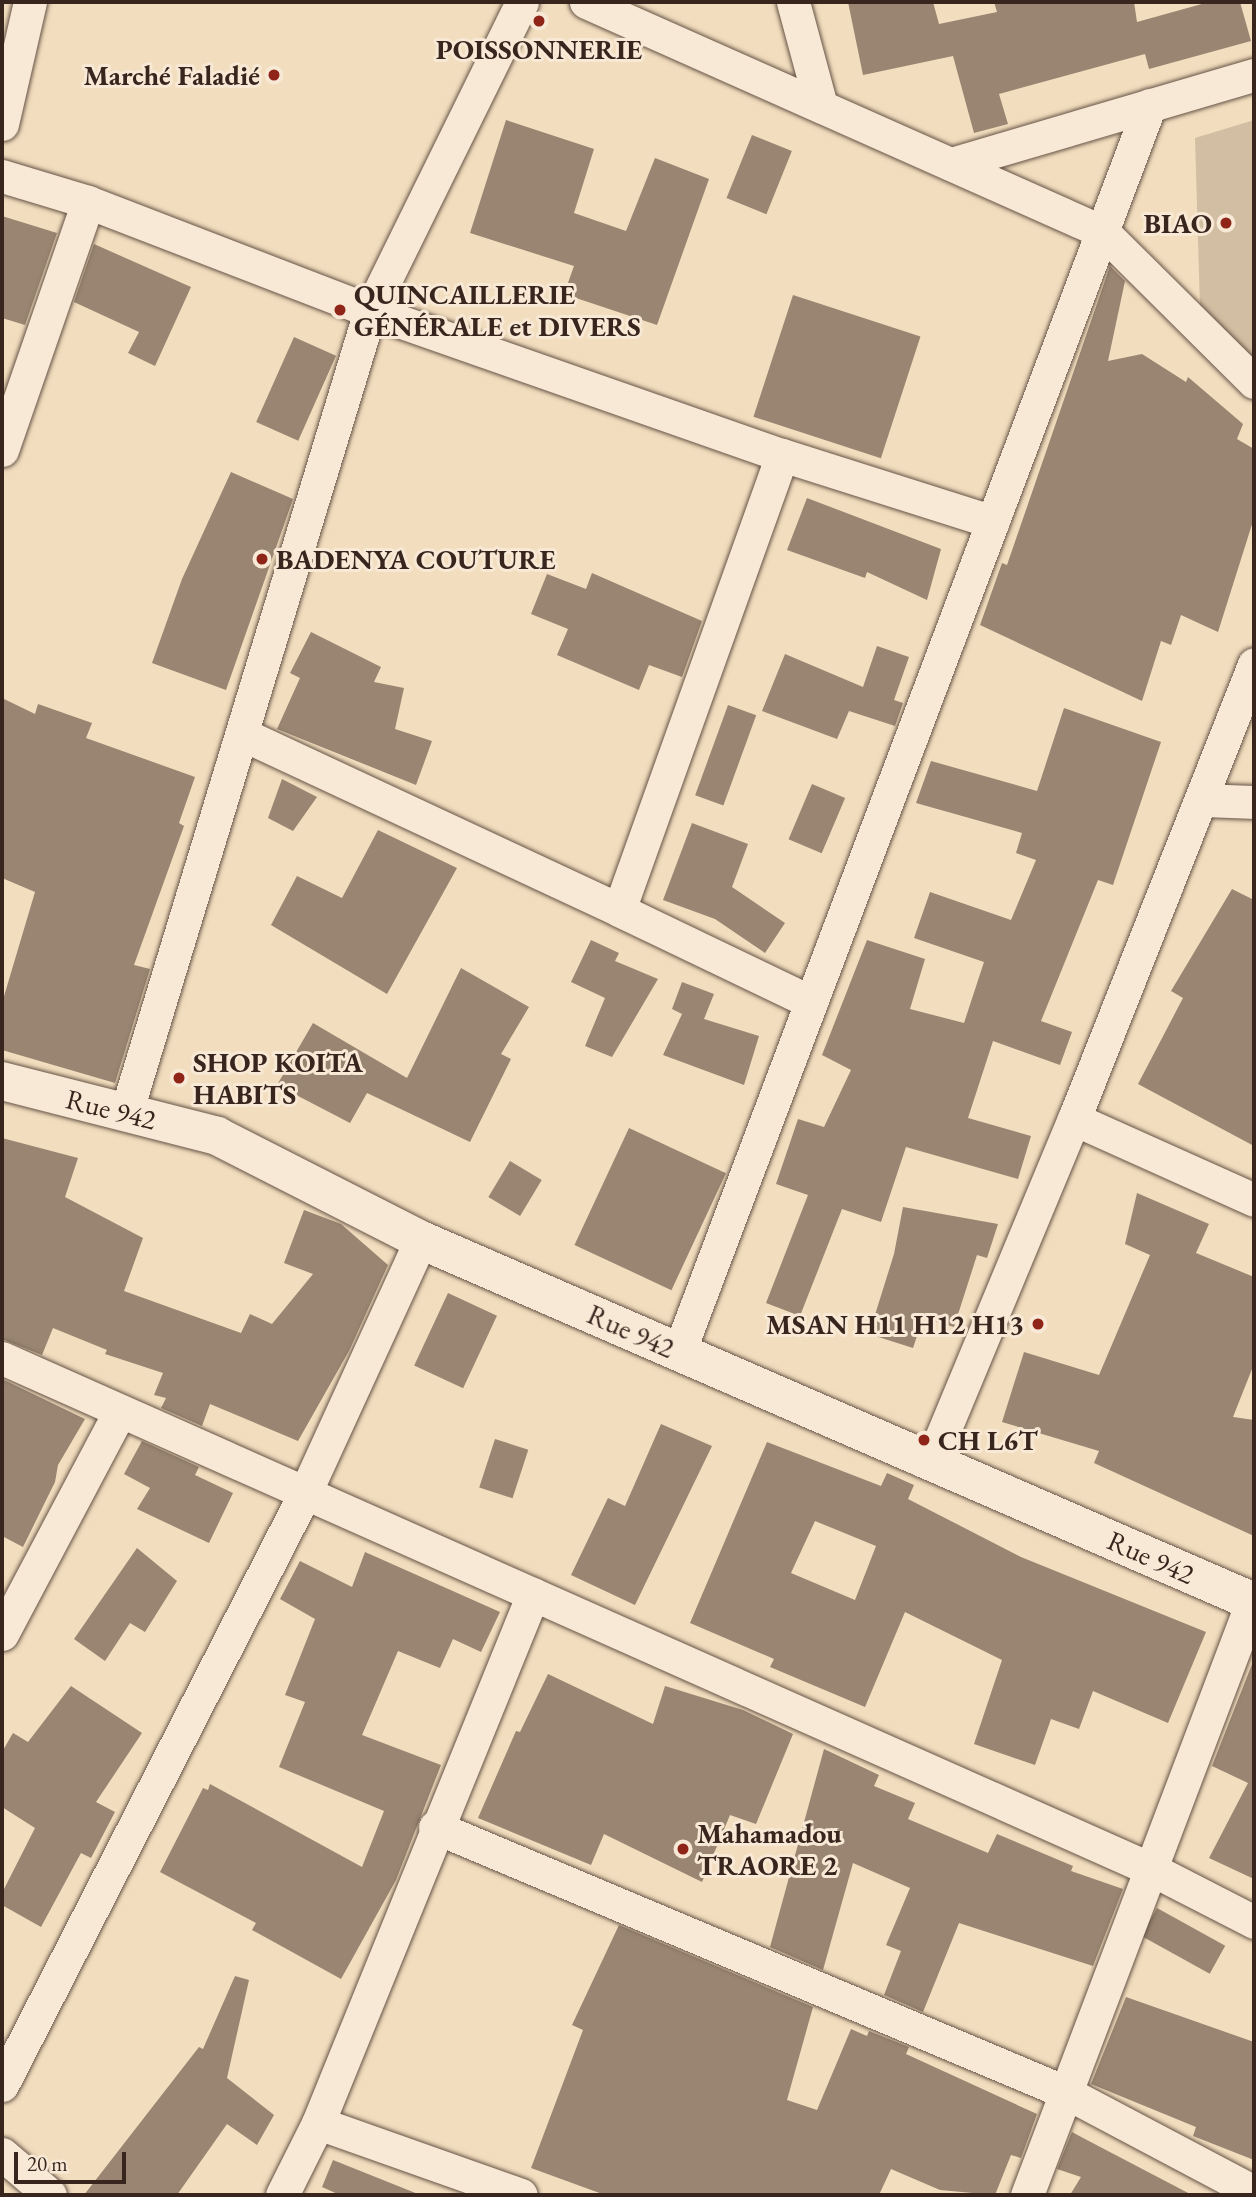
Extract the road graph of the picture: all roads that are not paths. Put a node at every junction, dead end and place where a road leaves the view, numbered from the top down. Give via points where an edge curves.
1 (30, 2) edge
2 (522, 2) edge
3 (586, 2) edge
4 (793, 2) edge
5 (1254, 75) edge
6 (1150, 105) junction
7 (821, 106) junction
8 (2, 124) edge
9 (951, 164) junction
10 (2, 176) edge
11 (88, 202) junction
12 (1103, 232) junction
13 (370, 311) junction
14 (1254, 382) edge
15 (2, 450) edge
16 (782, 455) junction
17 (993, 522) junction
18 (1254, 664) edge
19 (242, 734) junction
20 (1202, 800) junction
21 (1254, 802) edge
22 (619, 910) junction
23 (811, 1002) junction
24 (2, 1081) edge
25 (126, 1113) junction
26 (1074, 1119) junction
27 (1254, 1200) edge
28 (421, 1240) junction
29 (679, 1352) junction
30 (2, 1358) edge
31 (120, 1410) junction
32 (931, 1462) junction
33 (305, 1493) junction
34 (533, 1594) junction
35 (1253, 1602) edge
36 (2, 1634) edge
37 (435, 1827) junction
38 (1153, 1870) junction
39 (1254, 1922) edge
40 (2, 2085) edge
41 (1065, 2092) junction
42 (318, 2123) junction
43 (2, 2154) edge
44 (1254, 2192) edge
45 (50, 2195) edge
46 (282, 2195) edge
47 (521, 2195) edge
48 (1027, 2195) edge

1 - 8 street
2 - 13 street
3 - 7 street
4 - 7 street
5 - 6 street
6 - 9 street
6 - 12 street
7 - 9 street
9 - 12 street
10 - 11 street
11 - 13 street
11 - 15 street
12 - 14 street
12 - 17 street
13 - 16 street
13 - 19 street
16 - 17 street
16 - 22 street
17 - 23 street
18 - 20 street
19 - 22 street
19 - 25 street
20 - 21 street
20 - 26 street
22 - 23 street
23 - 29 street
24 - 25 street, Rue 942
25 - 28 street, Rue 942 via 217,1136
26 - 27 street
26 - 32 street
28 - 29 street, Rue 942
28 - 33 street
29 - 32 street, Rue 942
30 - 31 street
31 - 33 street
31 - 36 street
32 - 35 street, Rue 942
33 - 34 street
33 - 40 street
34 - 37 street
34 - 38 street
35 - 38 street
37 - 41 street
37 - 42 street
38 - 39 street
38 - 41 street
41 - 44 street
41 - 48 street
42 - 46 street
42 - 47 street
43 - 45 street

